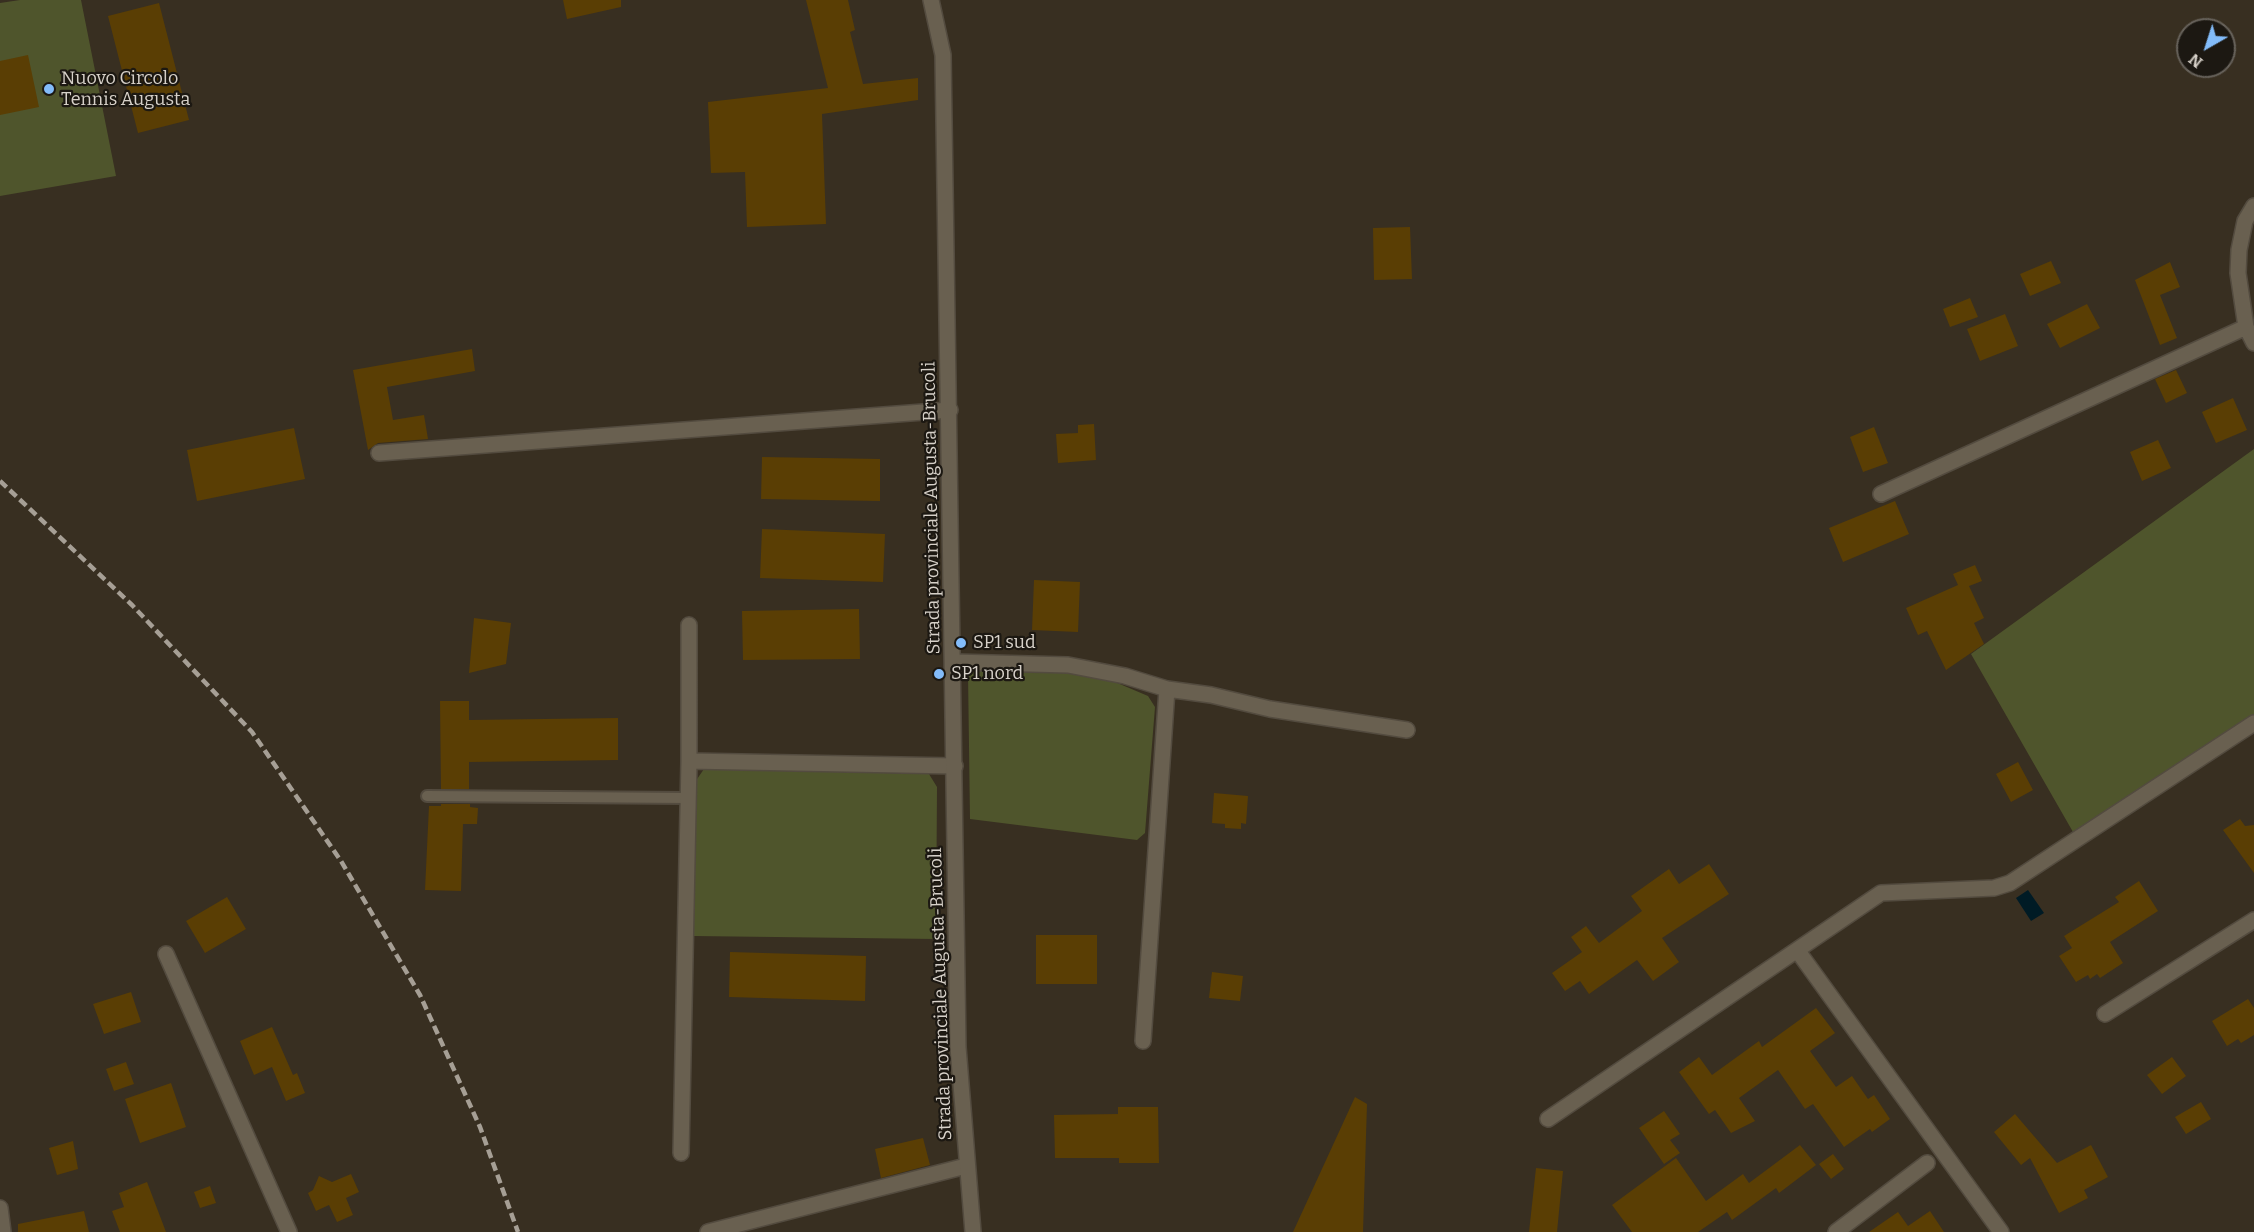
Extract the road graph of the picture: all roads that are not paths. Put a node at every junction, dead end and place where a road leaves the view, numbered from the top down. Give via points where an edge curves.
1 (931, 0) edge
2 (2254, 206) edge
3 (2246, 327) junction
4 (2254, 343) edge
5 (950, 410) junction
6 (379, 453) dead end
7 (1881, 494) dead end
8 (689, 626) dead end
9 (954, 662) junction
10 (1167, 689) junction
11 (2254, 723) edge
12 (1407, 730) dead end
13 (689, 761) junction
14 (955, 766) junction
15 (428, 796) dead end
16 (688, 798) junction
17 (2254, 920) edge
18 (1797, 950) junction
19 (166, 954) dead end
20 (2105, 1014) dead end
21 (1143, 1041) dead end
22 (1548, 1119) dead end
23 (681, 1153) dead end
24 (1927, 1163) dead end
25 (966, 1166) junction
26 (0, 1208) edge
27 (3, 1232) edge
28 (289, 1232) edge
29 (708, 1232) edge
30 (973, 1232) edge
31 (1836, 1232) edge
32 (2001, 1232) edge

1 - 5 street, Strada provinciale Augusta-Brucoli via 943,55
2 - 3 street via 2245,221 2238,250
3 - 4 street
3 - 7 street
5 - 6 street
5 - 9 street, Strada provinciale Augusta-Brucoli
8 - 13 street
9 - 10 street via 1068,665
9 - 14 street, Strada provinciale Augusta-Brucoli
10 - 12 street
10 - 21 street
11 - 18 street via 2010,883 1994,888 1881,893
13 - 14 street
13 - 16 street
14 - 25 street, Strada provinciale Augusta-Brucoli via 958,1047
15 - 16 lane
16 - 23 street
17 - 20 street
18 - 22 street
18 - 32 street
19 - 28 street
24 - 31 street
25 - 29 street
25 - 30 street, Strada provinciale Augusta-Brucoli
26 - 27 street

